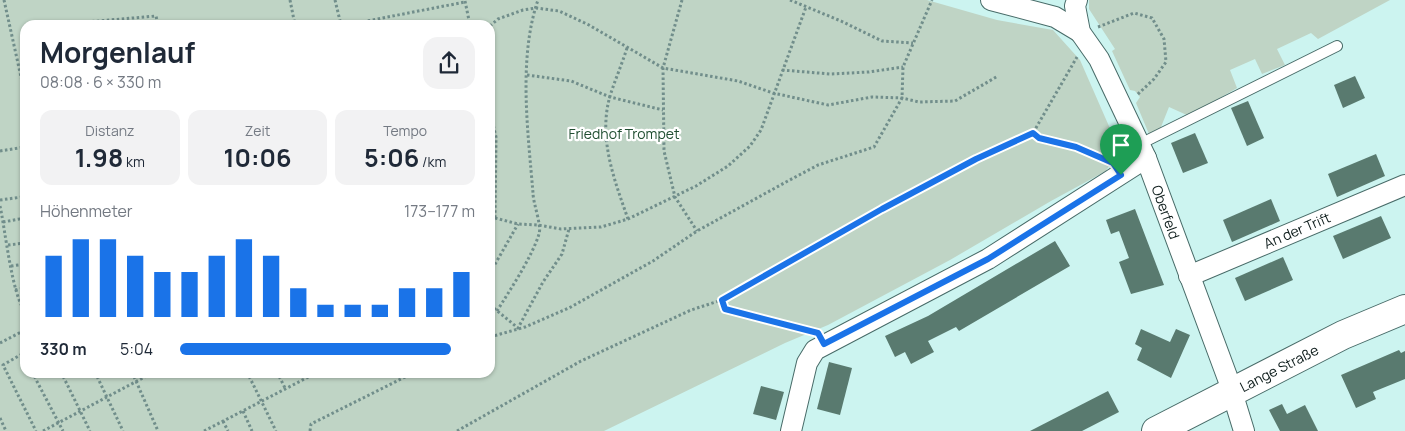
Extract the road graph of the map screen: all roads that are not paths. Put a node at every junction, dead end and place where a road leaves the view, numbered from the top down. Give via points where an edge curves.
1 (991, 0) edge
2 (1077, 0) edge
3 (1080, 32) junction
4 (1338, 46) dead end
5 (1143, 151) junction
6 (1405, 184) edge
7 (1189, 276) junction
8 (1405, 309) edge
9 (1232, 392) junction
10 (791, 431) edge
11 (1156, 431) edge
12 (1244, 431) edge

1 - 3 street via 1055,17
2 - 3 street, Oberfeld via 1075,6
3 - 5 street, Oberfeld via 1099,59
4 - 5 lane
5 - 7 street, Oberfeld
5 - 10 street via 1121,175 988,259 815,350 807,363
6 - 7 street, An der Trift
7 - 9 street, Oberfeld
8 - 9 street, Lange Straße via 1343,335
9 - 11 street, Lange Straße
9 - 12 street, Oberfeld

